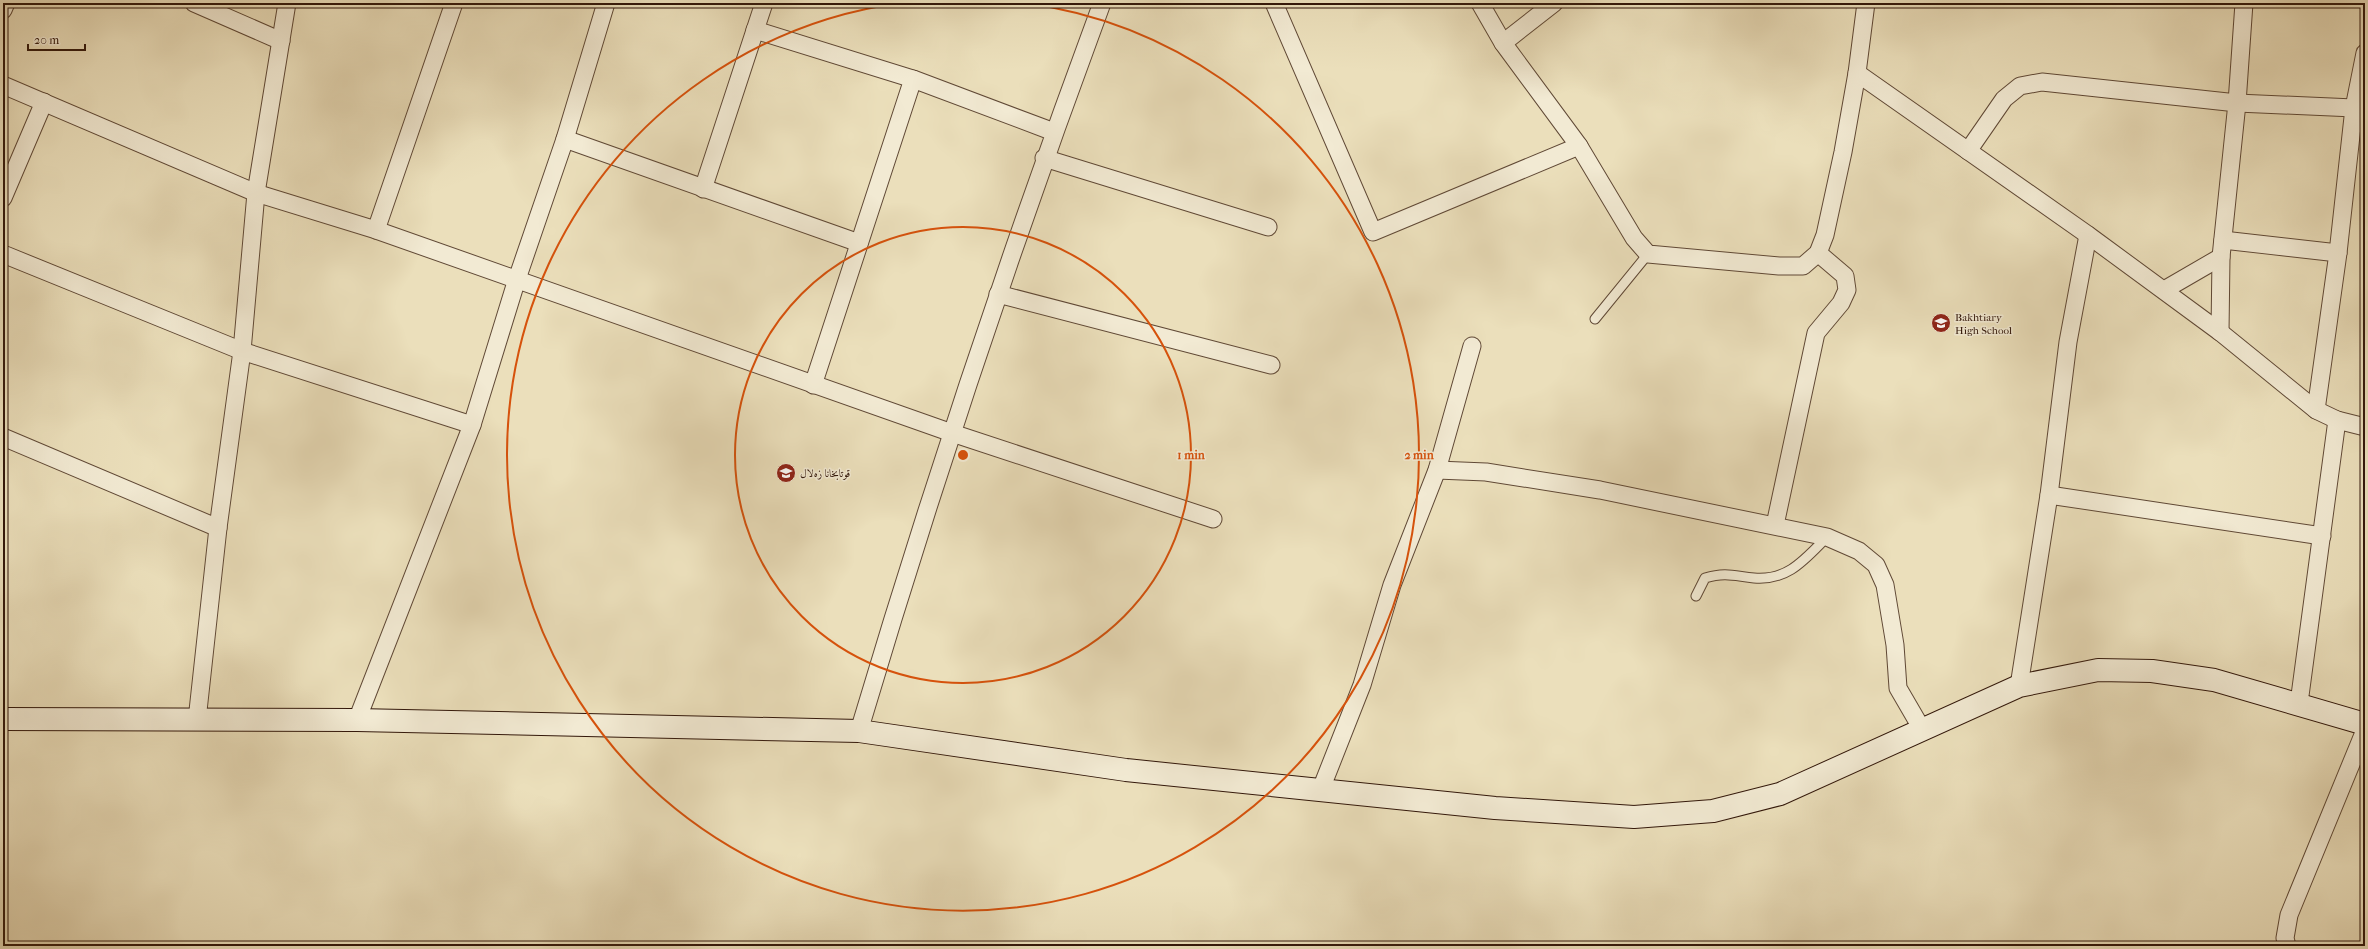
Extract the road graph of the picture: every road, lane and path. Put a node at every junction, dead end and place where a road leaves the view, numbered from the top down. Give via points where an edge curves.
1 (6, 3) edge
2 (194, 3) edge
3 (287, 3) edge
4 (454, 3) edge
5 (606, 3) edge
6 (764, 3) edge
7 (1102, 3) edge
8 (1274, 3) edge
9 (1480, 3) edge
10 (1554, 3) edge
11 (1866, 3) edge
12 (2244, 3) edge
13 (3, 10) edge
14 (755, 30) junction
15 (281, 41) junction
16 (1503, 43) junction
17 (2365, 53) edge
18 (1857, 72) junction
19 (913, 79) junction
20 (3, 85) edge
21 (44, 102) junction
22 (2237, 103) junction
23 (2354, 108) junction
24 (1054, 132) junction
25 (565, 139) junction
26 (1578, 146) junction
27 (1968, 151) junction
28 (1044, 158) junction
29 (703, 189) junction
30 (256, 193) junction
31 (3, 198) edge
32 (1268, 227) dead end
33 (376, 230) junction
34 (2088, 235) junction
35 (859, 243) junction
36 (2222, 249) junction
37 (1818, 253) junction
38 (2338, 253) junction
39 (3, 254) edge
40 (1648, 254) junction
41 (517, 279) junction
42 (2164, 290) junction
43 (998, 294) junction
44 (1595, 319) dead end
45 (2220, 332) junction
46 (1472, 346) dead end
47 (242, 351) junction
48 (1271, 365) dead end
49 (813, 385) junction
50 (2316, 410) junction
51 (2337, 420) junction
52 (472, 425) junction
53 (2365, 427) edge
54 (952, 433) junction
55 (3, 437) edge
56 (1437, 470) junction
57 (2049, 495) junction
58 (1213, 519) dead end
59 (1775, 525) junction
60 (218, 528) junction
61 (2322, 536) junction
62 (1827, 537) junction
63 (1696, 596) dead end
64 (2019, 686) junction
65 (2299, 703) junction
66 (3, 719) edge
67 (198, 720) junction
68 (357, 720) junction
69 (2365, 724) edge
70 (2365, 730) edge
71 (859, 731) junction
72 (1923, 731) junction
73 (1322, 789) junction
74 (2287, 946) edge

1 - 13 street
2 - 15 street
3 - 15 street
4 - 33 street
5 - 25 street
6 - 14 street
7 - 24 street
8 - 26 street via 1373,232
9 - 16 street
10 - 16 street
11 - 18 street
12 - 22 street
14 - 19 street
14 - 29 street
15 - 30 street
16 - 26 street
17 - 23 street
18 - 27 street
18 - 37 street via 1829,220
19 - 24 street
19 - 35 street
20 - 21 street
21 - 30 street
21 - 31 street
22 - 23 street
22 - 27 street via 2042,82 2020,86 2004,99
22 - 36 street
23 - 38 street
24 - 28 street
25 - 29 street
25 - 41 street
26 - 40 street via 1634,238
27 - 34 street
28 - 32 street
28 - 43 street
29 - 35 street
30 - 33 street
30 - 47 street
33 - 41 street
34 - 42 street
34 - 57 street via 2068,342
35 - 49 street
36 - 38 street
36 - 42 street
36 - 45 street
37 - 40 street via 1803,266
37 - 59 street via 1844,276 1847,290 1841,303 1816,333
38 - 50 street
39 - 47 street
40 - 44 lane
41 - 49 street
41 - 52 street
42 - 45 street
43 - 48 street
43 - 54 street
45 - 50 street
46 - 56 street
47 - 52 street
47 - 60 street
49 - 54 street
50 - 51 street
51 - 53 street
51 - 61 street
52 - 68 street
54 - 58 street
54 - 71 street
55 - 60 street
56 - 59 street via 1486,472 1600,490
56 - 73 street via 1392,585 1362,685
57 - 61 street
57 - 64 street
59 - 62 street
60 - 67 street
61 - 65 street
62 - 63 lane via 1800,564 1780,577 1756,578 1721,573 1706,578
62 - 72 street via 1858,551 1876,565 1885,585 1895,645 1898,688
64 - 65 main road via 2098,670 2152,671 2214,680
64 - 72 main road
65 - 69 main road
66 - 67 main road
67 - 68 main road
68 - 71 main road
70 - 74 street via 2289,915 2285,938
71 - 73 main road via 1126,770
72 - 73 main road via 1780,794 1713,811 1626,816 1496,808

